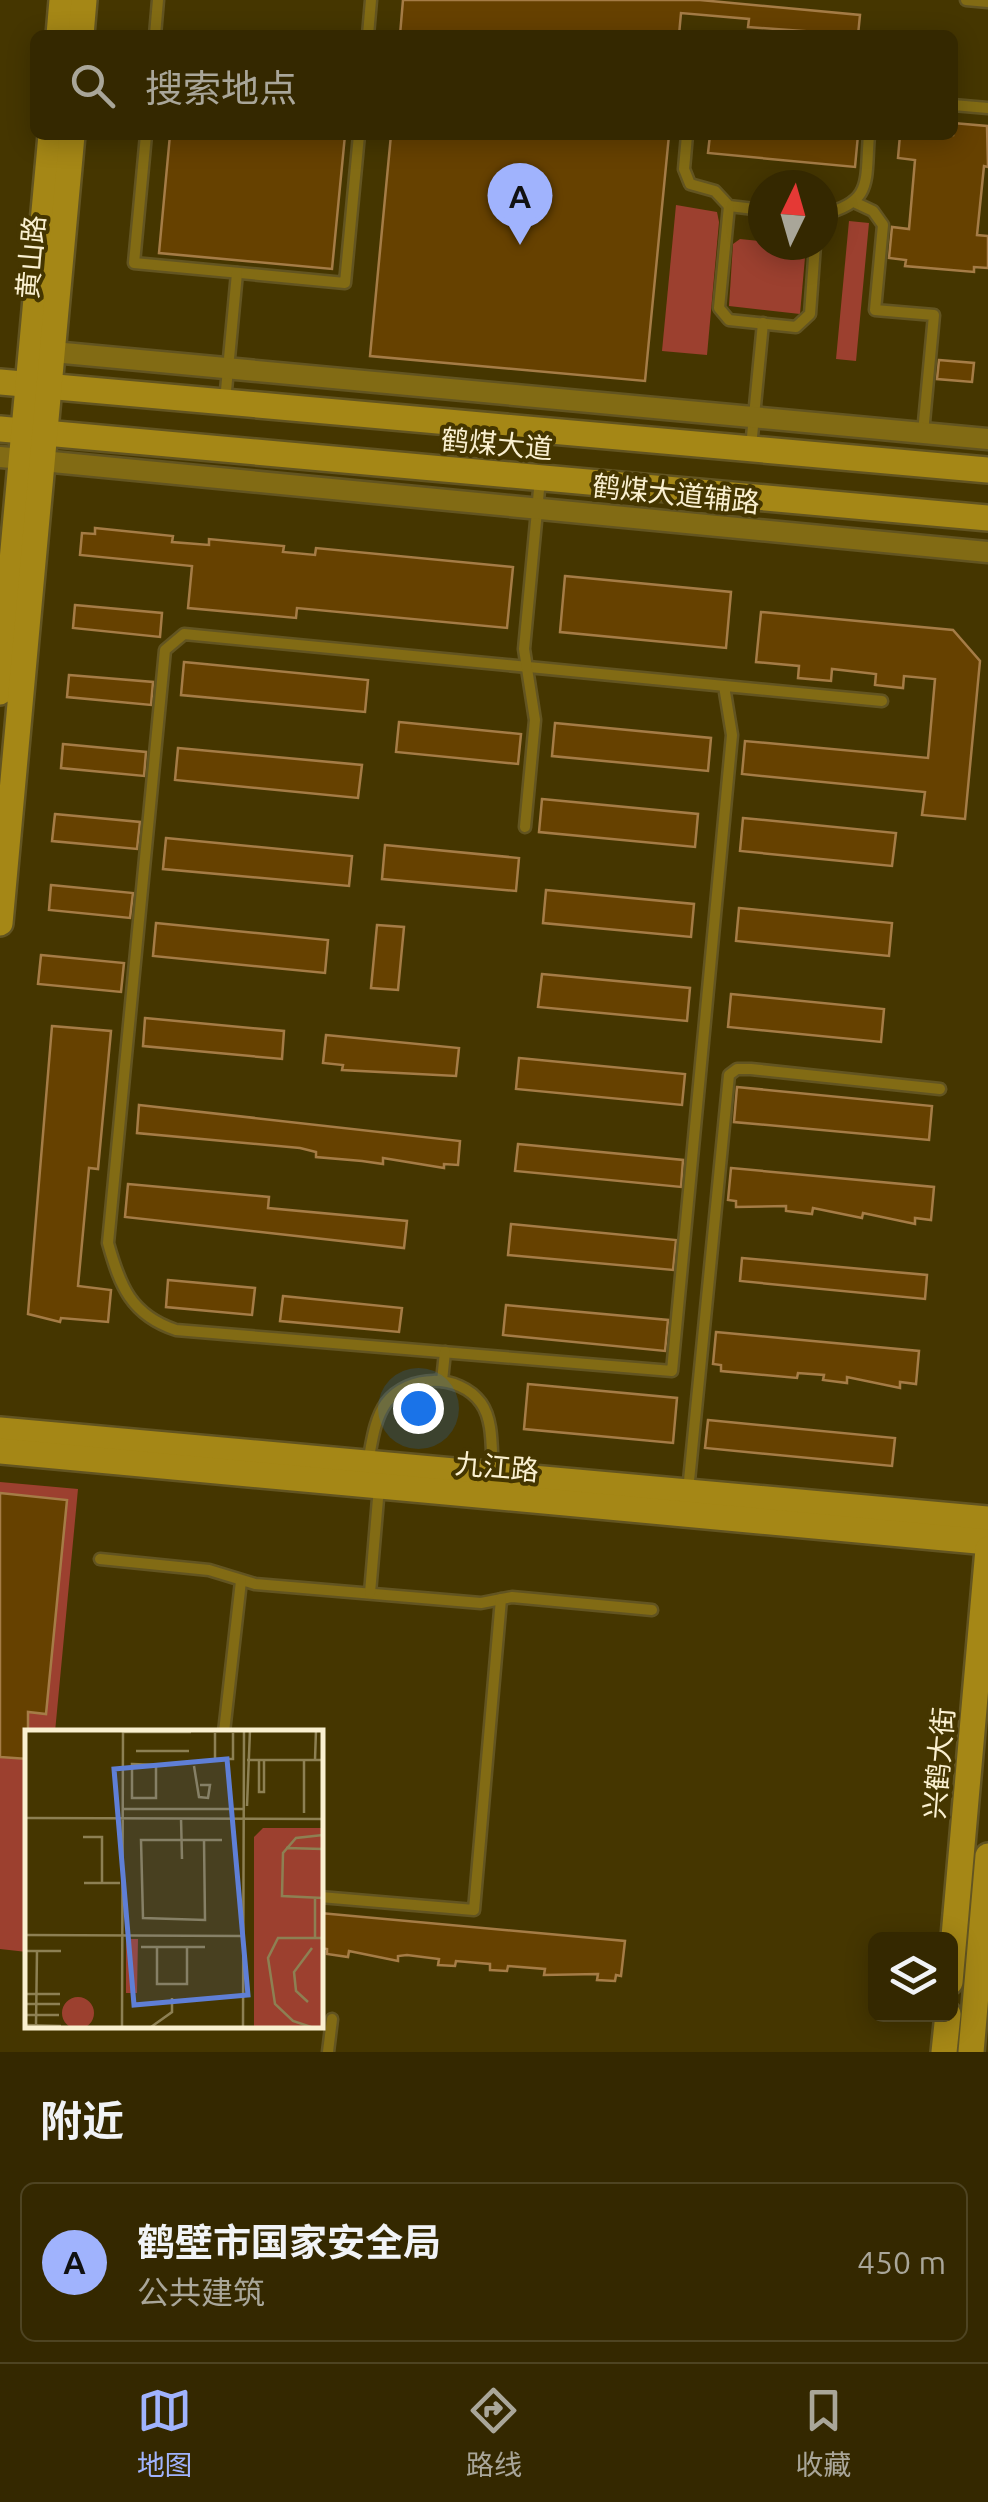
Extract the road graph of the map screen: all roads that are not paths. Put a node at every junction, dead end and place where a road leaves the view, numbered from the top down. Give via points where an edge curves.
1 (62, 0) edge
2 (84, 0) edge
3 (158, 0) edge
4 (372, 0) edge
5 (966, 0) edge
6 (988, 2) edge
7 (60, 30) edge
8 (81, 30) edge
9 (155, 30) edge
10 (369, 30) edge
11 (958, 105) edge
12 (988, 108) edge
13 (51, 140) edge
14 (72, 140) edge
15 (146, 140) edge
16 (359, 140) edge
17 (687, 140) edge
18 (868, 140) edge
19 (856, 202) junction
20 (729, 206) junction
21 (748, 208) edge
22 (838, 209) edge
23 (815, 260) edge
24 (237, 272) junction
25 (762, 324) junction
26 (53, 352) junction
27 (228, 368) junction
28 (0, 382) edge
29 (39, 386) junction
30 (225, 402) junction
31 (754, 418) junction
32 (23, 431) edge
33 (923, 433) junction
34 (988, 439) edge
35 (751, 449) junction
36 (21, 458) edge
37 (988, 470) edge
38 (540, 478) junction
39 (538, 508) junction
40 (988, 518) edge
41 (988, 552) edge
42 (530, 667) junction
43 (724, 686) junction
44 (0, 692) edge
45 (882, 701) dead end
46 (525, 827) dead end
47 (0, 923) edge
48 (940, 1088) dead end
49 (445, 1352) junction
50 (442, 1381) junction
51 (0, 1430) edge
52 (0, 1451) edge
53 (374, 1475) junction
54 (493, 1475) junction
55 (688, 1492) junction
56 (988, 1520) edge
57 (988, 1542) edge
58 (988, 1550) edge
59 (100, 1559) dead end
60 (240, 1581) junction
61 (370, 1593) junction
62 (501, 1599) junction
63 (652, 1610) dead end
64 (224, 1730) edge
65 (988, 1856) edge
66 (322, 1896) edge
67 (954, 1932) edge
68 (332, 2019) dead end
69 (947, 2022) edge
70 (328, 2052) edge
71 (944, 2052) edge
72 (971, 2052) edge

1 - 7 street
2 - 8 street
3 - 9 lane
4 - 10 lane
5 - 6 lane
11 - 12 lane
13 - 29 street, 黄山路
14 - 26 street, 黄山路
15 - 24 lane via 134,263
16 - 24 lane via 345,283
17 - 20 lane via 686,178
18 - 19 lane via 864,192
19 - 22 lane
19 - 33 lane via 882,225 875,310 934,315
20 - 21 lane
20 - 25 lane via 720,308 730,320
23 - 25 lane via 810,314 796,326
24 - 27 lane
25 - 31 lane
26 - 27 street
26 - 29 street, 黄山路
27 - 30 lane
27 - 31 street
28 - 29 street, 鹤煤大道
29 - 30 street, 鹤煤大道
29 - 32 street, 黄山路
30 - 35 street, 鹤煤大道
31 - 33 street
31 - 35 lane
32 - 36 street, 黄山路
32 - 38 street, 鹤煤大道
33 - 34 street
35 - 37 street, 鹤煤大道
36 - 39 street, 鹤煤大道辅路
36 - 44 street, 黄山路
36 - 47 street, 黄山路
38 - 39 lane
38 - 40 street, 鹤煤大道
39 - 41 street, 鹤煤大道辅路
39 - 42 lane via 524,649
42 - 43 lane
42 - 46 lane via 535,720
42 - 49 lane via 184,634 165,650 108,1243 121,1289 139,1311 176,1330
43 - 45 lane
43 - 49 lane via 732,735 672,1371
48 - 55 lane via 751,1068 729,1075
49 - 50 lane
50 - 53 lane via 399,1389 384,1405
50 - 54 lane via 464,1387 483,1404
51 - 53 street, 九江路
52 - 53 street, 九江路
53 - 54 street, 九江路
53 - 57 street, 九江路
53 - 61 lane
54 - 55 street, 九江路
55 - 56 street, 九江路
58 - 67 street, 兴鹤大街
59 - 60 lane via 208,1570
60 - 61 lane
60 - 64 lane
61 - 62 lane
62 - 63 lane
62 - 66 lane via 474,1910
65 - 72 street
68 - 70 lane
69 - 71 street

